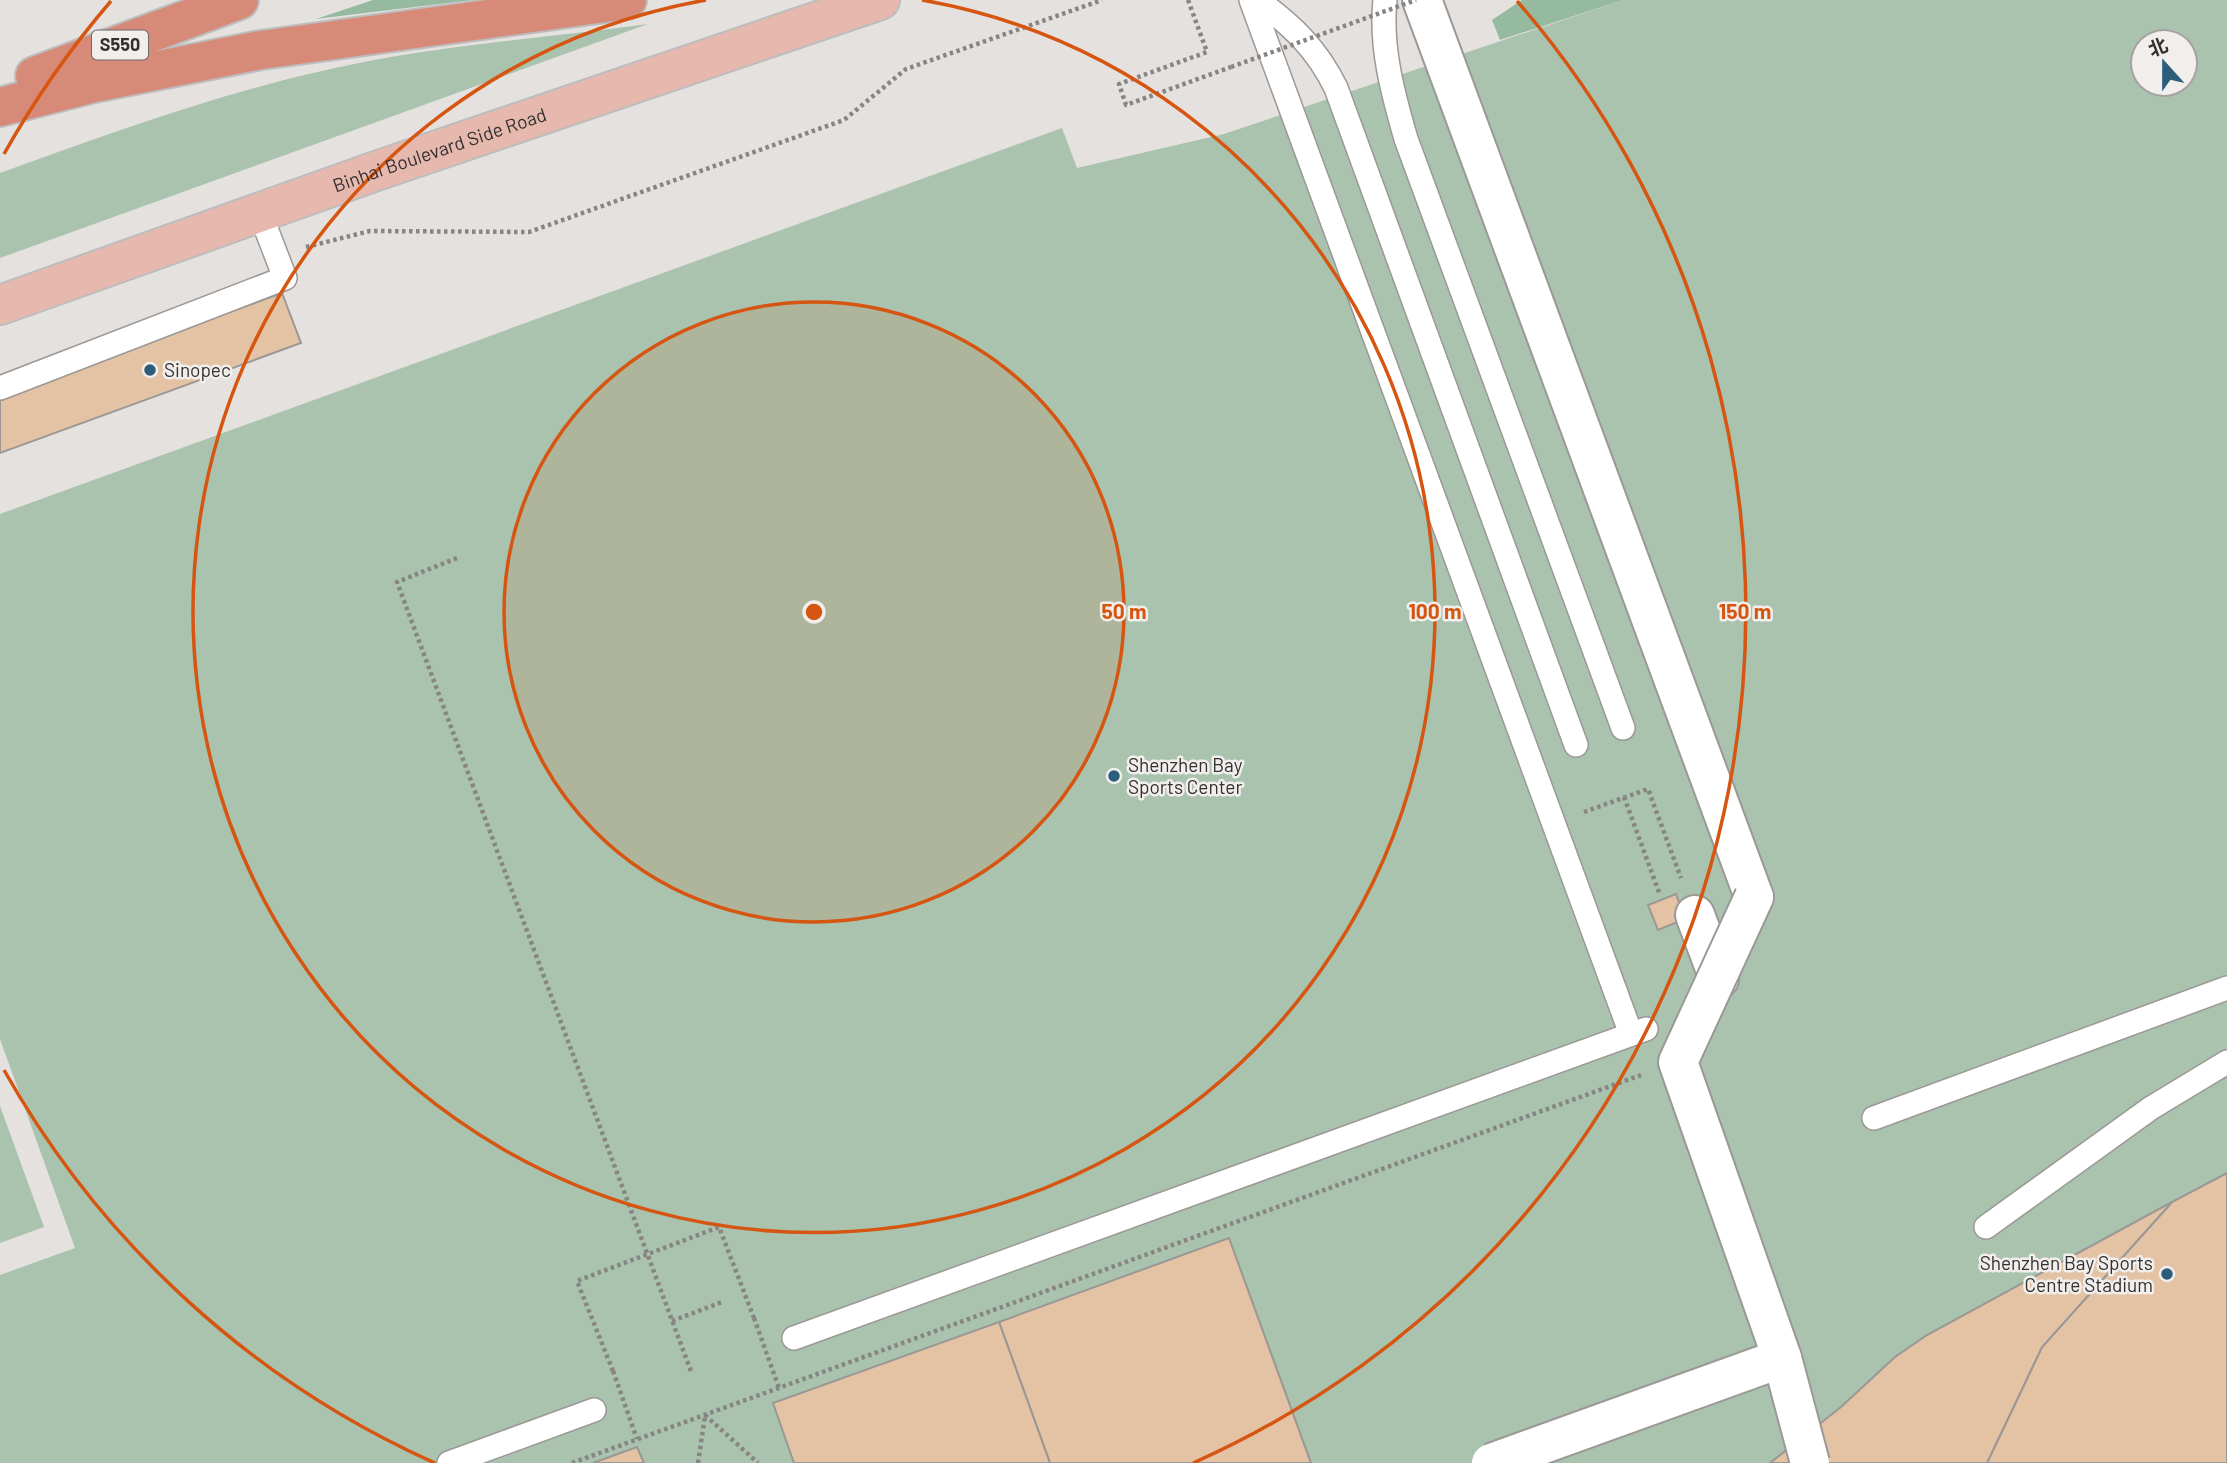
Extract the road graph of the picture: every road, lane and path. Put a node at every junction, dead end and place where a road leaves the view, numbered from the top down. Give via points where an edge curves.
1 (239, 0) edge
2 (627, 0) edge
3 (880, 0) edge
4 (1102, 0) edge
5 (1188, 0) edge
6 (1251, 0) edge
7 (1257, 0) edge
8 (1385, 0) edge
9 (1416, 0) edge
10 (1422, 0) edge
11 (0, 89) edge
12 (0, 107) edge
13 (260, 213) junction
14 (276, 256) junction
15 (0, 305) edge
16 (0, 388) edge
17 (457, 558) dead end
18 (1623, 728) dead end
19 (1576, 745) dead end
20 (1624, 797) junction
21 (1553, 823) junction
22 (1679, 907) junction
23 (1718, 979) junction
24 (2227, 988) edge
25 (1678, 1062) junction
26 (2227, 1062) edge
27 (1874, 1118) dead end
28 (1986, 1227) dead end
29 (646, 1255) junction
30 (722, 1302) dead end
31 (672, 1321) junction
32 (793, 1338) dead end
33 (1782, 1358) junction
34 (692, 1374) dead end
35 (779, 1388) junction
36 (594, 1410) dead end
37 (705, 1415) junction
38 (637, 1439) junction
39 (449, 1463) edge
40 (572, 1463) edge
41 (698, 1463) edge
42 (758, 1463) edge
43 (1491, 1463) edge
44 (1810, 1463) edge

1 - 11 highway, S550
2 - 12 highway via 261,50
3 - 13 main road, Binhai Boulevard Side Road
4 - 14 path via 906,69 844,120 529,232 370,231
5 - 9 path, bridge via 1207,52 1119,84 1126,105
6 - 21 lane
7 - 19 lane via 1300,33 1335,89
8 - 18 lane via 1386,51 1406,139
10 - 23 street, bridge via 1754,897
13 - 14 lane
13 - 15 main road, Binhai Boulevard Side Road
14 - 16 lane via 285,278
17 - 29 path via 397,582
20 - 21 path
20 - 22 path
20 - 22 path via 1648,789
21 - 32 lane via 1638,1031
22 - 23 street
23 - 25 street, bridge
24 - 27 lane
25 - 33 street, bridge
25 - 35 path, bridge
26 - 28 lane via 2151,1108
29 - 31 path
29 - 35 path, bridge via 719,1227
29 - 38 path, bridge via 577,1281
30 - 31 path
31 - 34 path
33 - 43 street, bridge
33 - 44 street, bridge
35 - 37 path, bridge
36 - 39 lane
37 - 38 path, bridge
37 - 41 path
37 - 42 path
38 - 40 path, bridge

